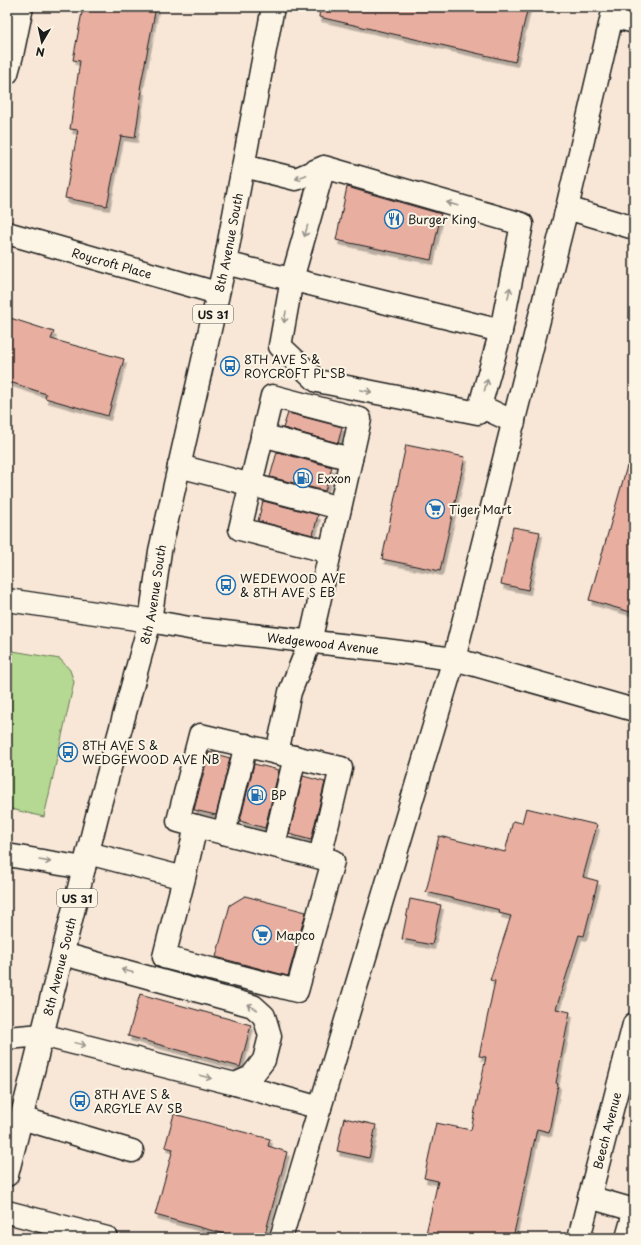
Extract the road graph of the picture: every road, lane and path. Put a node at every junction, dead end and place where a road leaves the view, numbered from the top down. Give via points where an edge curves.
1 (22, 7) edge
2 (273, 7) edge
3 (634, 22) edge
4 (7, 73) edge
5 (244, 166) junction
6 (324, 167) junction
7 (568, 208) junction
8 (634, 228) edge
9 (7, 233) edge
10 (225, 263) junction
11 (292, 279) junction
12 (217, 293) junction
13 (501, 331) junction
14 (480, 406) junction
15 (514, 422) junction
16 (262, 435) junction
17 (351, 459) junction
18 (179, 466) junction
19 (250, 484) junction
20 (340, 508) junction
21 (330, 552) junction
22 (7, 600) edge
23 (150, 621) junction
24 (310, 642) junction
25 (454, 659) junction
26 (634, 710) edge
27 (246, 745) junction
28 (286, 755) junction
29 (196, 826) junction
30 (224, 833) junction
31 (274, 845) junction
32 (7, 855) edge
33 (320, 857) junction
34 (86, 860) junction
35 (184, 878) junction
36 (63, 954) junction
37 (634, 1024) edge
38 (42, 1034) junction
39 (7, 1038) edge
40 (235, 1084) junction
41 (320, 1108) junction
42 (21, 1118) junction
43 (132, 1151) dead end
44 (7, 1175) edge
45 (589, 1197) junction
46 (7, 1212) edge
47 (634, 1212) edge
48 (107, 1238) edge
49 (281, 1238) edge
50 (578, 1238) edge
51 (627, 1238) edge

1 - 4 main road
2 - 5 main road, 8th Avenue South / US 31
3 - 7 main road via 612,16
6 -> 5 main road via 296,179
5 - 10 main road, 8th Avenue South / US 31
6 -> 11 main road
13 -> 6 main road via 522,224
7 - 8 main road
7 - 15 main road
9 - 12 main road, Roycroft Place
10 - 11 main road
10 - 12 main road, 8th Avenue South / US 31
11 - 13 main road
11 -> 14 main road via 280,346 317,381 478,413
12 - 18 main road, 8th Avenue South / US 31
14 -> 13 main road
14 - 15 main road
15 - 25 main road
16 - 17 main road
16 - 17 main road via 272,396 360,419
16 - 19 main road
17 - 20 main road
18 - 19 main road
18 - 23 main road, 8th Avenue South / US 31 via 160,551
19 - 20 main road
19 - 21 main road via 240,529
20 - 21 main road
21 - 24 main road
22 - 23 main road, Wedgewood Avenue
23 - 24 main road, Wedgewood Avenue
23 - 34 main road, 8th Avenue South / US 31
24 - 25 main road, Wedgewood Avenue
24 - 28 main road via 290,692
25 - 26 main road, Wedgewood Avenue
25 - 41 main road
27 - 28 main road
27 - 29 main road via 200,734 178,821
27 - 30 main road
28 - 31 main road
28 - 33 main road via 341,768
29 - 30 main road
29 - 35 main road
30 - 31 main road
31 - 33 main road
32 -> 34 main road
33 - 35 main road via 333,861 297,991 164,957
34 - 35 main road
34 - 36 main road, 8th Avenue South / US 31
36 - 38 main road, 8th Avenue South / US 31
40 -> 36 main road via 251,1078 264,1060 270,1036 264,1016 253,1006
37 - 45 main road, Beech Avenue
38 - 39 main road
38 -> 40 main road
38 - 42 main road, 8th Avenue South / US 31
40 - 41 main road
41 - 49 main road
42 - 43 main road
42 - 44 main road, 8th Avenue South / US 31
45 - 47 main road
45 - 50 main road, Beech Avenue
46 - 48 main road
47 - 51 main road

